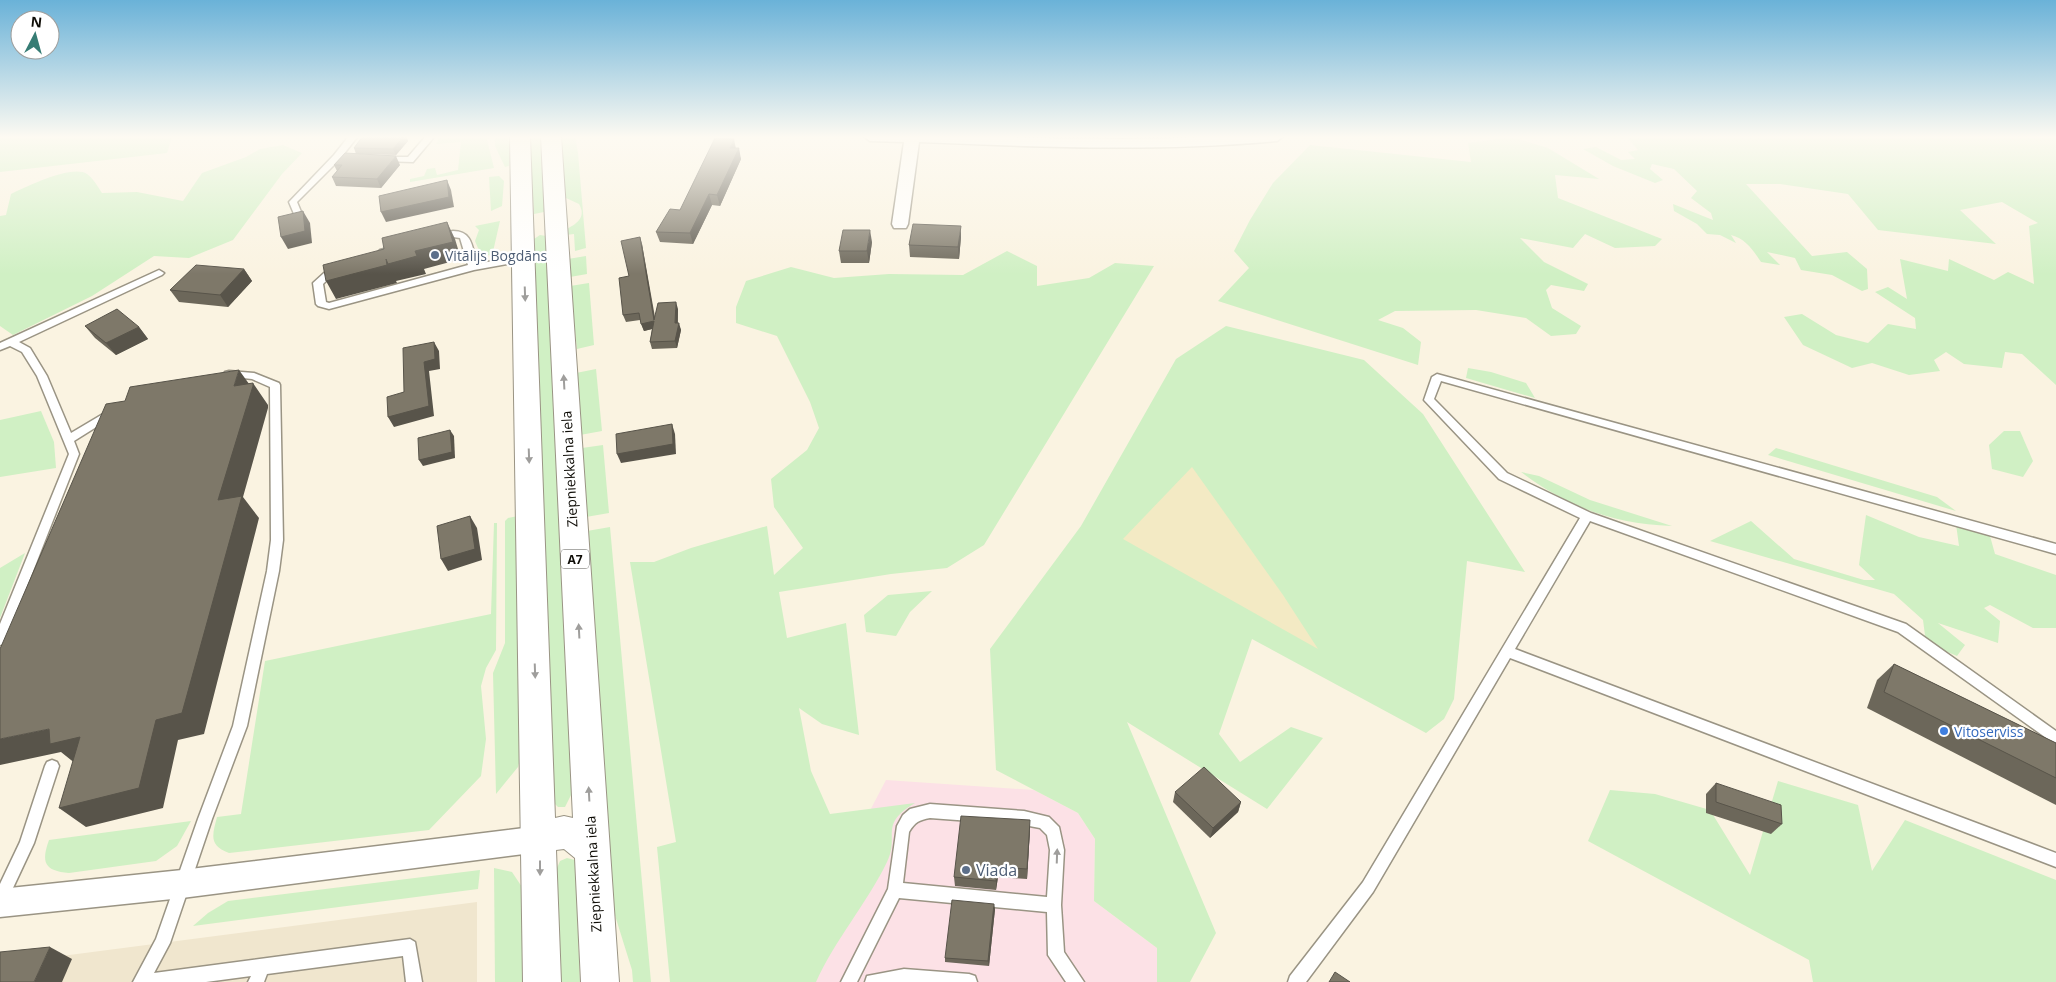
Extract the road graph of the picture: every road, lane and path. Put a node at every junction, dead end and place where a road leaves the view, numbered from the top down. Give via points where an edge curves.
1 (313, 182) edge
2 (521, 182) edge
3 (553, 182) edge
4 (906, 182) edge
5 (300, 219) edge
6 (555, 221) junction
7 (900, 224) dead end
8 (523, 228) junction
9 (524, 258) junction
10 (473, 267) junction
11 (159, 273) dead end
12 (5, 345) edge
13 (214, 375) edge
14 (123, 408) edge
15 (68, 440) junction
16 (1587, 516) junction
17 (2056, 549) edge
18 (0, 640) edge
19 (1508, 651) junction
20 (2056, 739) edge
21 (52, 766) dead end
22 (540, 839) junction
23 (592, 851) junction
24 (2056, 860) edge
25 (182, 884) junction
26 (895, 890) junction
27 (0, 901) edge
28 (1054, 905) junction
29 (259, 975) edge
30 (141, 982) edge
31 (147, 982) edge
32 (414, 982) edge
33 (542, 982) edge
34 (600, 982) edge
35 (850, 982) edge
36 (873, 982) edge
37 (969, 982) edge
38 (1076, 982) edge
39 (1296, 982) edge

1 - 5 lane via 293,202
2 - 8 highway
3 - 6 highway, Ziepniekkalna iela / A7
4 - 7 street
6 - 8 highway via 537,228
23 -> 6 highway, Ziepniekkalna iela / A7
8 - 9 highway
9 - 10 lane
9 -> 22 highway
10 - 10 lane via 329,306 321,304 318,283 327,275 373,264 383,252 454,234 464,237
11 - 12 lane
12 - 15 lane via 26,350 42,376
13 - 25 lane via 254,376 276,385 277,537 273,571 240,726
14 - 15 lane
15 - 18 lane via 73,460
16 - 17 lane via 1503,476 1430,400 1437,377
16 - 19 lane
16 - 20 lane via 1902,628
19 - 24 lane
19 - 39 lane via 1368,887
21 - 27 lane via 27,843
22 - 23 highway via 562,831 574,833
22 - 25 street
22 -> 33 highway
23 - 34 highway, Ziepniekkalna iela / A7
25 - 27 street
25 - 30 lane via 162,943
26 - 28 lane
28 -> 26 lane via 1057,850 1054,832 1044,822 1024,818 930,811 915,814 902,831
26 - 35 lane
28 - 38 lane via 1056,955
29 - 31 lane
29 - 32 lane via 410,947
36 - 37 lane via 904,977

